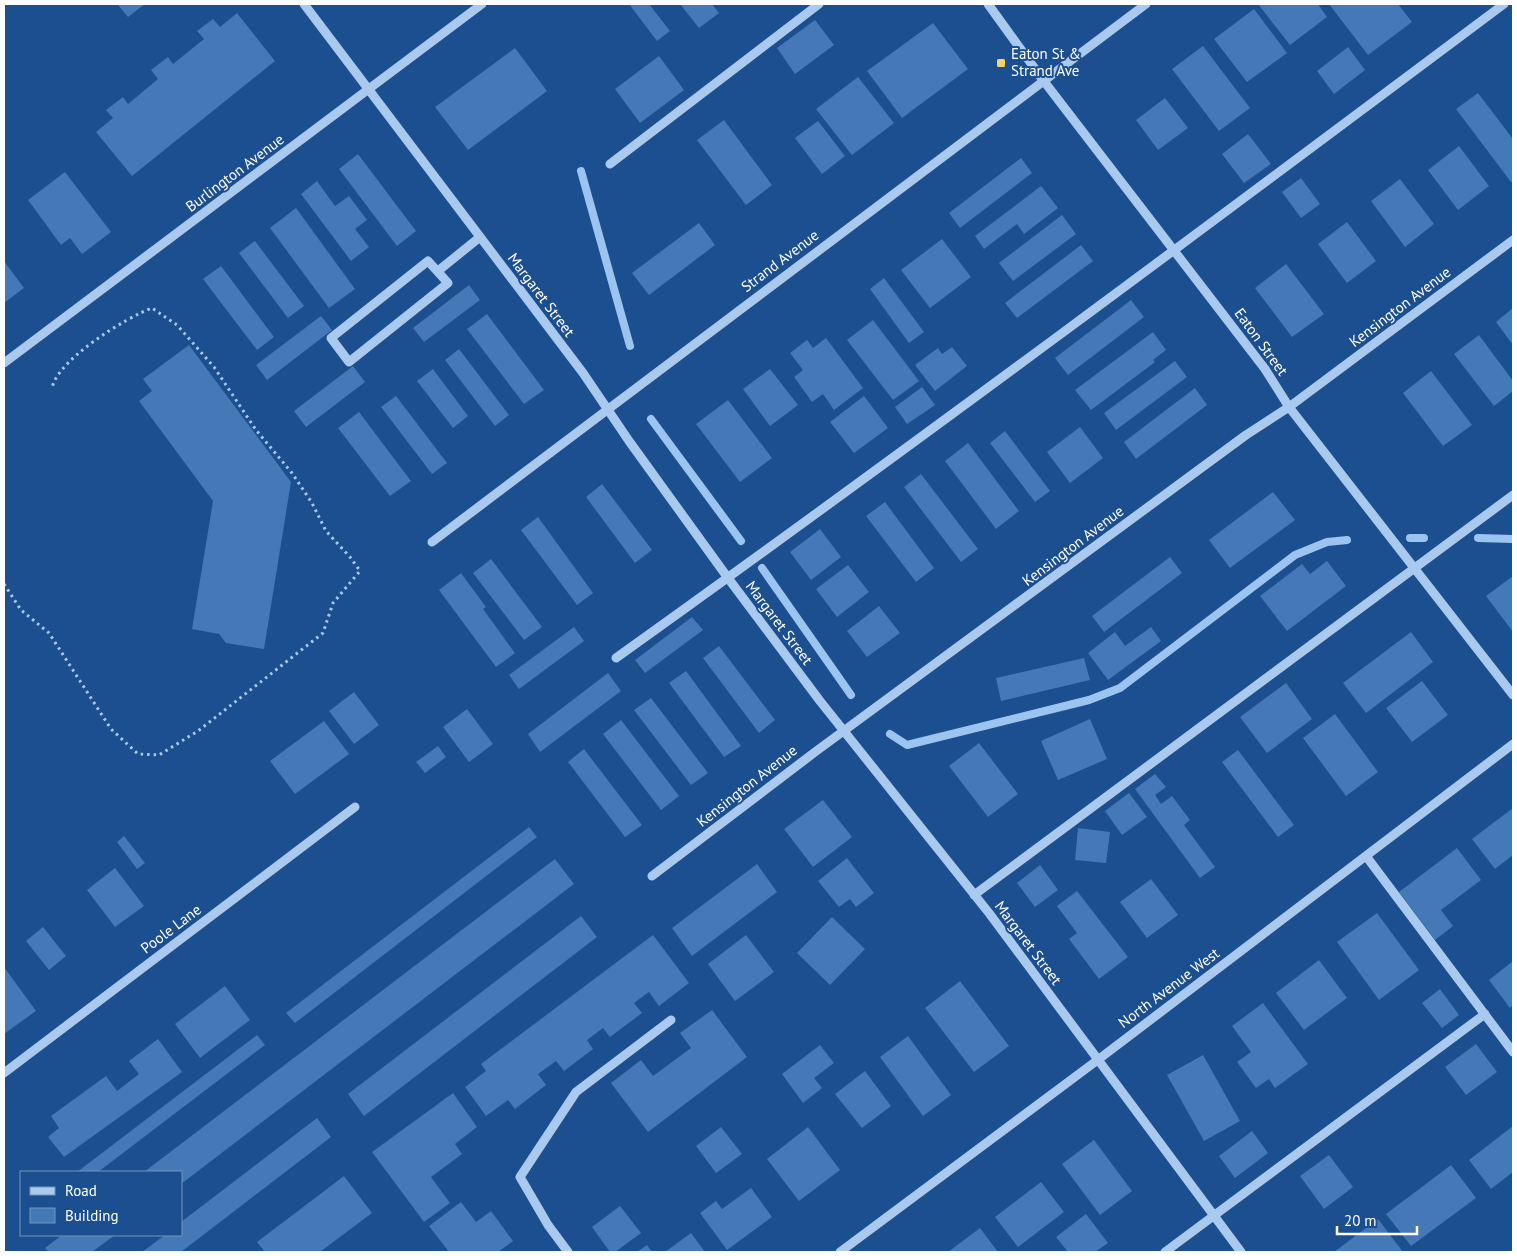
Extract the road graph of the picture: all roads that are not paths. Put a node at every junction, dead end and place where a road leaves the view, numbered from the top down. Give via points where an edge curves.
1 (304, 4) edge
2 (482, 4) edge
3 (819, 4) edge
4 (988, 4) edge
5 (1146, 4) edge
6 (1504, 4) edge
7 (1043, 80) junction
8 (368, 89) junction
9 (610, 164) dead end
10 (480, 237) junction
11 (1513, 240) edge
12 (1174, 250) junction
13 (438, 272) junction
14 (4, 363) edge
15 (1289, 407) junction
16 (608, 408) junction
17 (1513, 496) edge
18 (432, 542) dead end
19 (1415, 568) junction
20 (728, 578) junction
21 (616, 658) dead end
22 (1513, 695) edge
23 (844, 731) junction
24 (1513, 744) edge
25 (355, 807) dead end
26 (1366, 856) junction
27 (652, 876) dead end
28 (974, 895) junction
29 (1485, 1014) junction
30 (670, 1020) dead end
31 (1513, 1052) edge
32 (1099, 1059) junction
33 (4, 1073) edge
34 (1214, 1216) junction
35 (568, 1252) edge
36 (840, 1252) edge
37 (1165, 1252) edge
38 (1241, 1252) edge

1 - 8 street, Margaret Street
2 - 8 street, Burlington Avenue
3 - 9 street
4 - 7 street, Eaton Street
5 - 7 street, Strand Avenue
6 - 12 street
7 - 12 street, Eaton Street
7 - 16 street, Strand Avenue
8 - 10 street, Margaret Street
8 - 14 street, Burlington Avenue
10 - 13 street
10 - 16 street, Margaret Street
11 - 15 street, Kensington Avenue
12 - 15 street, Eaton Street via 1265,369
12 - 20 street
13 - 13 street via 428,261 331,338 349,362 448,283
15 - 19 street, Eaton Street
15 - 23 street, Kensington Avenue via 1246,435
16 - 18 street, Strand Avenue
16 - 20 street, Margaret Street
17 - 19 street
19 - 22 street, Eaton Street
19 - 28 street
20 - 21 street
20 - 23 street, Margaret Street
23 - 27 street, Kensington Avenue
23 - 28 street, Margaret Street
24 - 26 street, North Avenue West
25 - 33 street, Poole Lane
26 - 29 street
26 - 32 street, North Avenue West
28 - 32 street, Margaret Street
29 - 31 street
29 - 34 street
30 - 35 street via 576,1092 520,1177
32 - 34 street, Margaret Street
32 - 36 street, North Avenue West
34 - 37 street
34 - 38 street, Margaret Street

